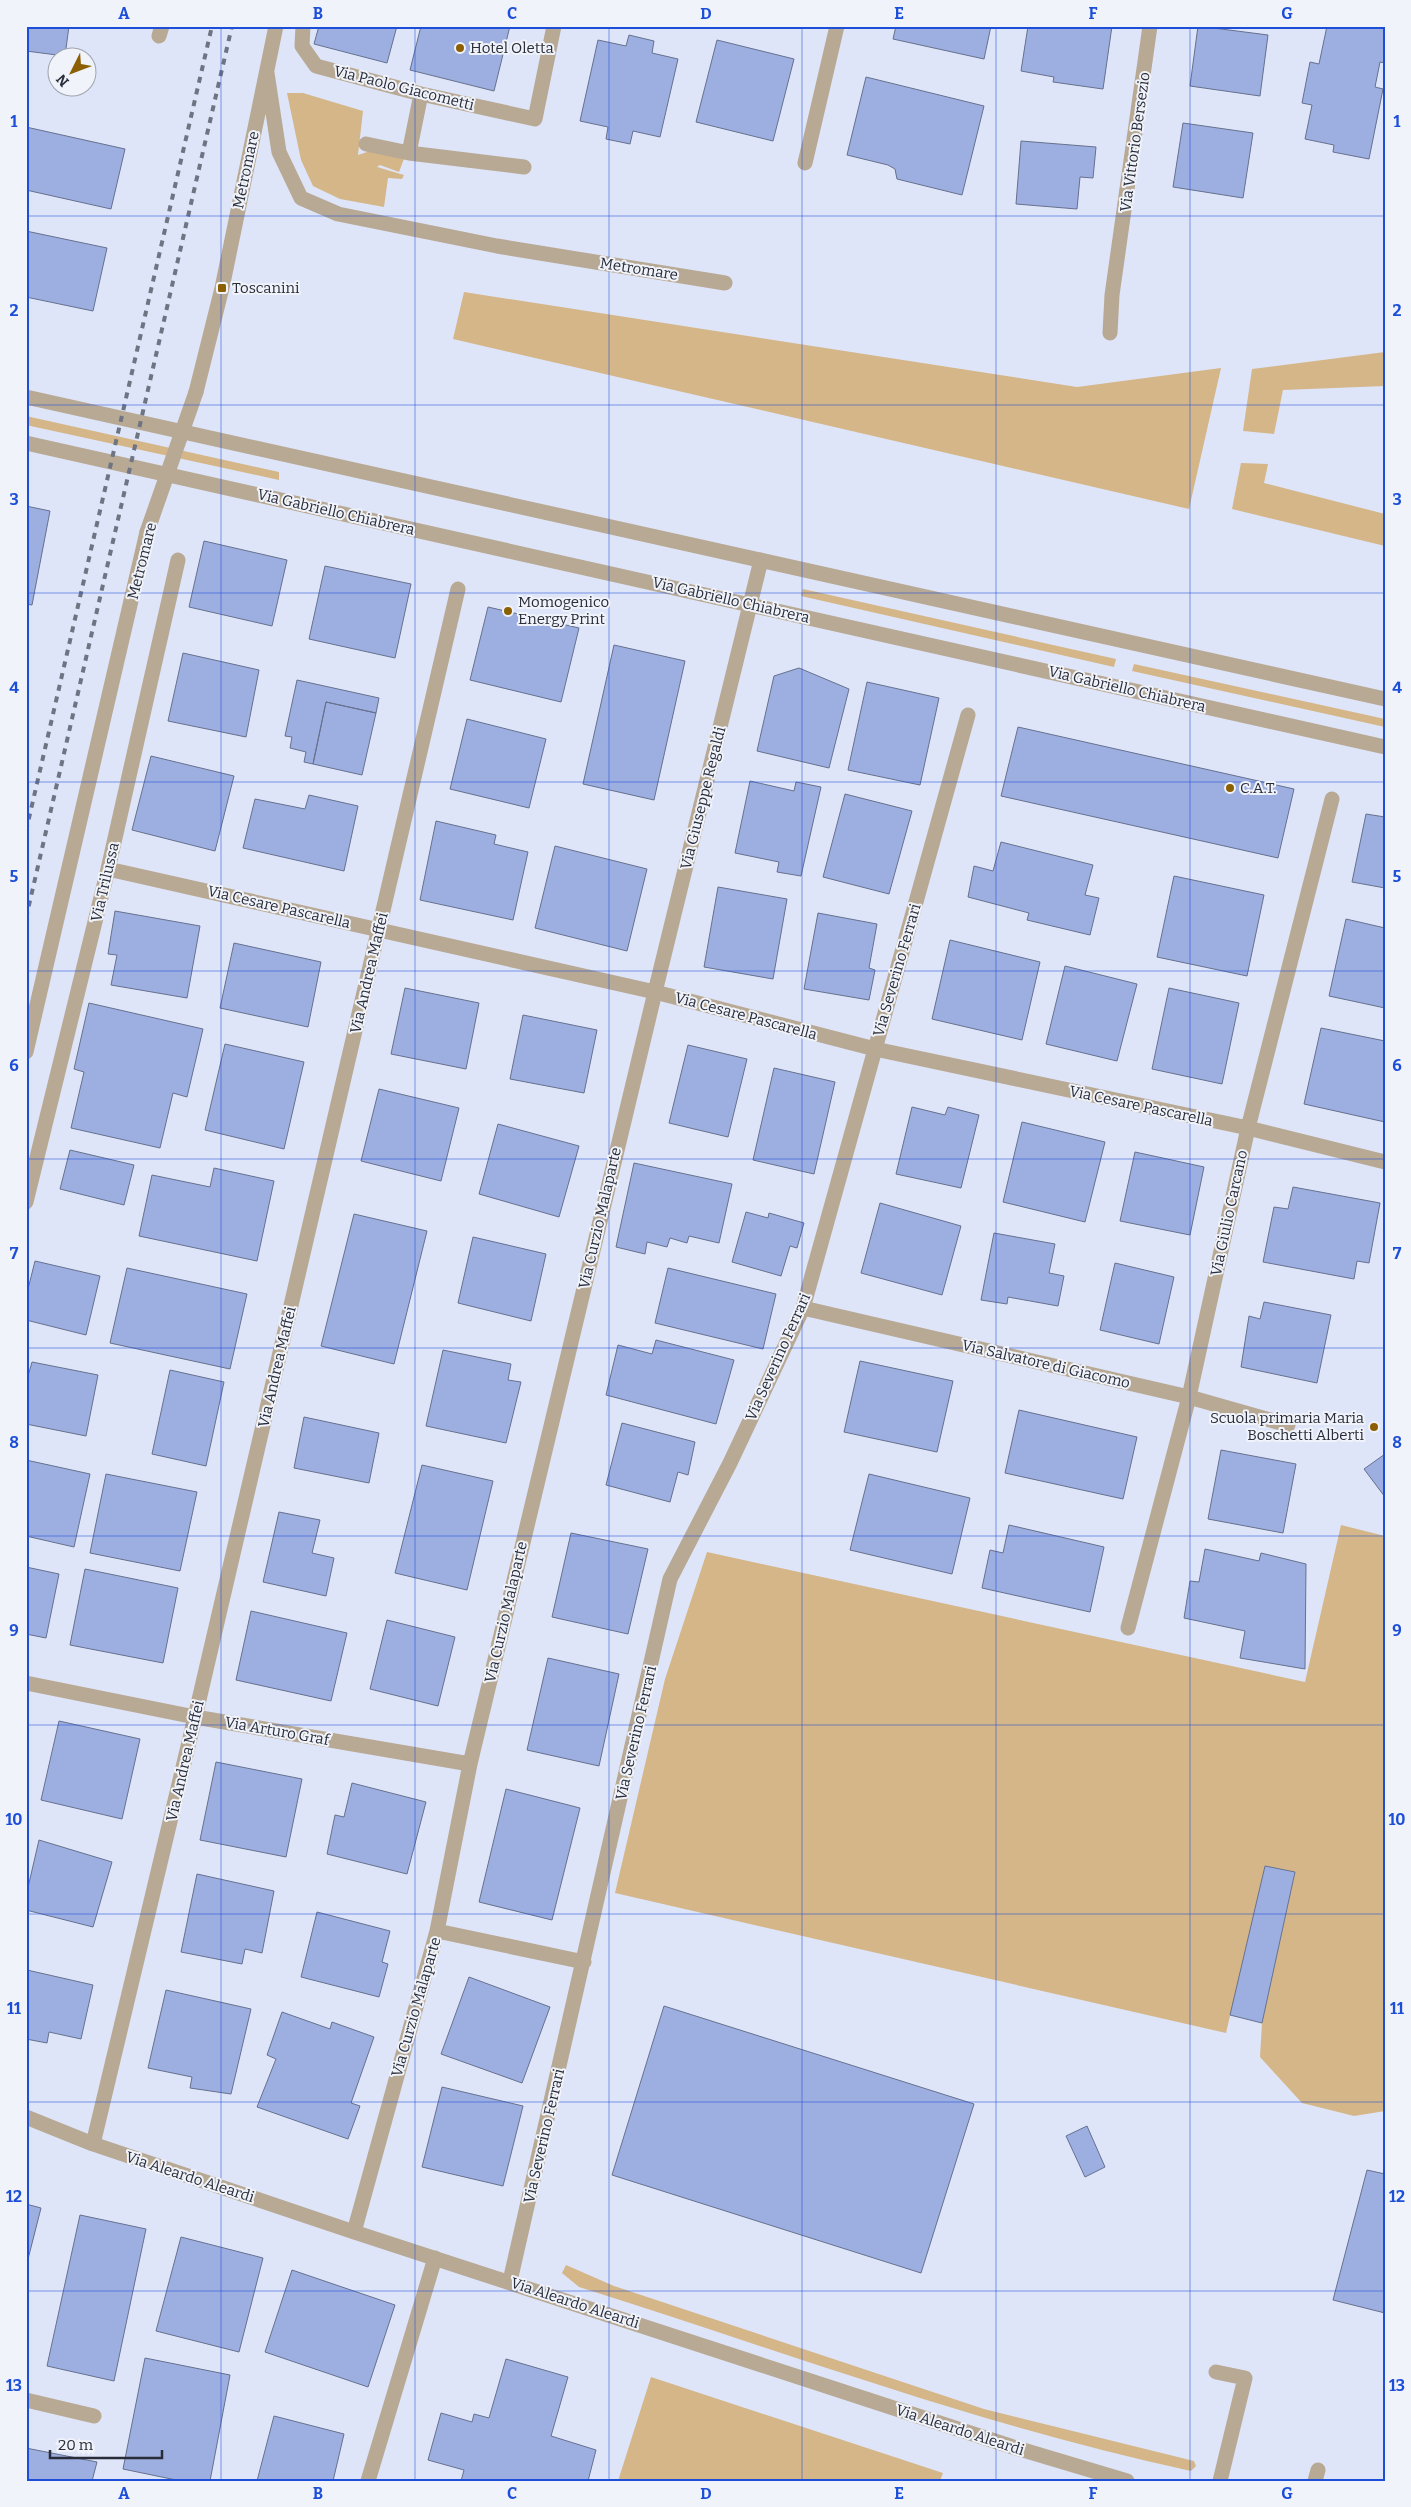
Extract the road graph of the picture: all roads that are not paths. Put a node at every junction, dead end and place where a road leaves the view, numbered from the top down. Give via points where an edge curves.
1 (276, 26) edge
2 (302, 26) edge
3 (554, 26) edge
4 (838, 26) edge
5 (1150, 26) edge
6 (267, 73) junction
7 (421, 94) junction
8 (366, 144) dead end
9 (409, 152) junction
10 (804, 163) dead end
11 (524, 167) dead end
12 (726, 283) dead end
13 (1110, 333) dead end
14 (26, 397) edge
15 (26, 443) edge
16 (178, 560) dead end
17 (761, 560) junction
18 (458, 589) dead end
19 (751, 604) junction
20 (1385, 699) edge
21 (968, 715) dead end
22 (1385, 748) edge
23 (1332, 799) dead end
24 (108, 869) junction
25 (379, 930) junction
26 (654, 992) junction
27 (875, 1049) junction
28 (26, 1052) edge
29 (1248, 1128) junction
30 (1385, 1162) edge
31 (26, 1202) edge
32 (802, 1308) junction
33 (1189, 1397) junction
34 (1288, 1425) dead end
35 (1128, 1628) dead end
36 (26, 1683) edge
37 (195, 1717) junction
38 (470, 1764) junction
39 (437, 1931) junction
40 (584, 1962) junction
41 (26, 2117) edge
42 (92, 2144) junction
43 (354, 2232) junction
44 (435, 2258) junction
45 (510, 2281) junction
46 (1216, 2372) dead end
47 (26, 2400) edge
48 (94, 2416) dead end
49 (368, 2481) edge
50 (1127, 2481) edge
51 (1220, 2481) edge

1 - 6 street, Metromare
2 - 7 street, Via Paolo Giacometti via 302,46 316,66
3 - 7 street, Via Paolo Giacometti via 535,119
4 - 10 street
5 - 13 street, Via Vittorio Bersezio via 1112,295
6 - 12 street, Metromare via 279,152 301,198 338,214 497,246
6 - 28 street, Metromare, bridge via 222,288 196,392 147,532
7 - 9 street
8 - 9 street
9 - 11 street
14 - 17 street
15 - 19 street, Via Gabriello Chiabrera
16 - 24 street, Via Trilussa
17 - 19 street, Via Giuseppe Regaldi
17 - 20 street
18 - 25 street, Via Andrea Maffei
19 - 22 street, Via Gabriello Chiabrera
19 - 26 street, Via Giuseppe Regaldi
21 - 27 street, Via Severino Ferrari
23 - 29 street, Via Giulio Carcano
24 - 25 street, Via Cesare Pascarella
24 - 31 street, Via Trilussa
25 - 26 street, Via Cesare Pascarella
25 - 37 street, Via Andrea Maffei
26 - 27 street, Via Cesare Pascarella
26 - 38 street, Via Curzio Malaparte
27 - 29 street, Via Cesare Pascarella
27 - 32 street, Via Severino Ferrari
29 - 30 street, Via Cesare Pascarella
29 - 33 street, Via Giulio Carcano
32 - 33 street, Via Salvatore di Giacomo
32 - 40 street, Via Severino Ferrari via 730,1463 670,1579
33 - 34 street, Via Salvatore di Giacomo
33 - 35 street, Via Giulio Carcano
36 - 37 street, Via Arturo Graf
37 - 38 street, Via Arturo Graf
37 - 42 street, Via Andrea Maffei
38 - 39 street, Via Curzio Malaparte
39 - 40 street
39 - 43 street, Via Curzio Malaparte
40 - 45 street, Via Severino Ferrari
41 - 42 street, Via Aleardo Aleardi
42 - 43 street, Via Aleardo Aleardi
43 - 44 street, Via Aleardo Aleardi
44 - 45 street, Via Aleardo Aleardi
44 - 49 street
45 - 50 street, Via Aleardo Aleardi via 880,2404
46 - 51 street via 1245,2378
47 - 48 street

